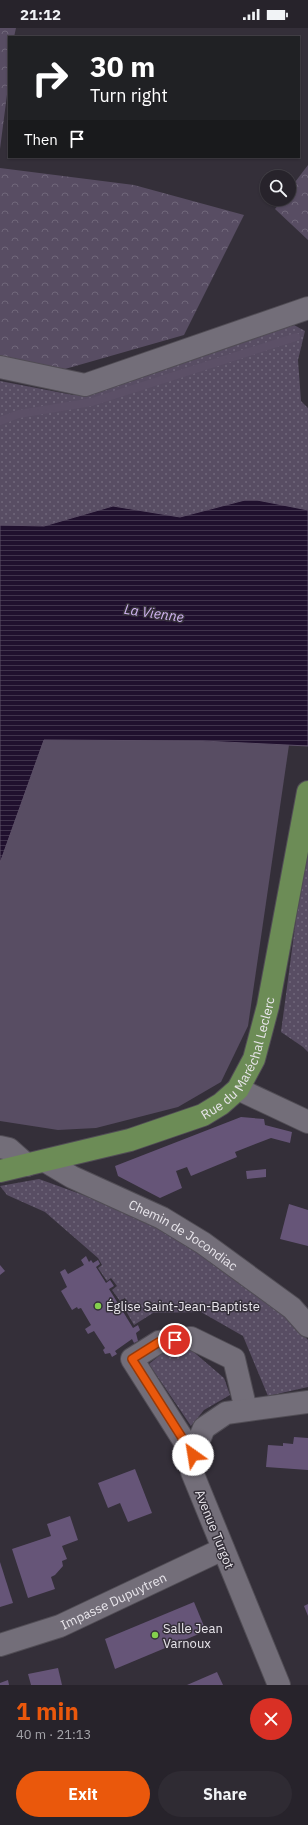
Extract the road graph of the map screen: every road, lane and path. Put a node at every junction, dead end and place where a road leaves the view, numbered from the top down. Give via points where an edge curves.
1 (308, 308) edge
2 (0, 367) edge
3 (308, 792) edge
4 (238, 1089) junction
5 (308, 1122) edge
6 (0, 1147) edge
7 (36, 1163) junction
8 (0, 1171) edge
9 (308, 1326) edge
10 (308, 1402) edge
11 (246, 1410) junction
12 (193, 1455) junction
13 (223, 1550) junction
14 (0, 1645) edge
15 (279, 1685) edge

1 - 2 street via 85,384
3 - 4 main road, Rue du Maréchal Leclerc via 268,1006 254,1059
4 - 5 street
4 - 7 main road, Rue du Maréchal Leclerc via 203,1115 130,1140
6 - 7 street, Chemin de Jocondiac
7 - 8 main road, Rue du Maréchal Leclerc
7 - 9 street, Chemin de Jocondiac via 162,1218 203,1243 292,1308
10 - 11 street, Avenue Turgot
11 - 12 street, Avenue Turgot via 226,1413 204,1428
11 - 12 street via 234,1359 191,1338 159,1342 132,1359
12 - 13 street, Avenue Turgot via 192,1472
13 - 14 street, Impasse Dupuytren via 60,1626
13 - 15 street, Avenue Turgot

